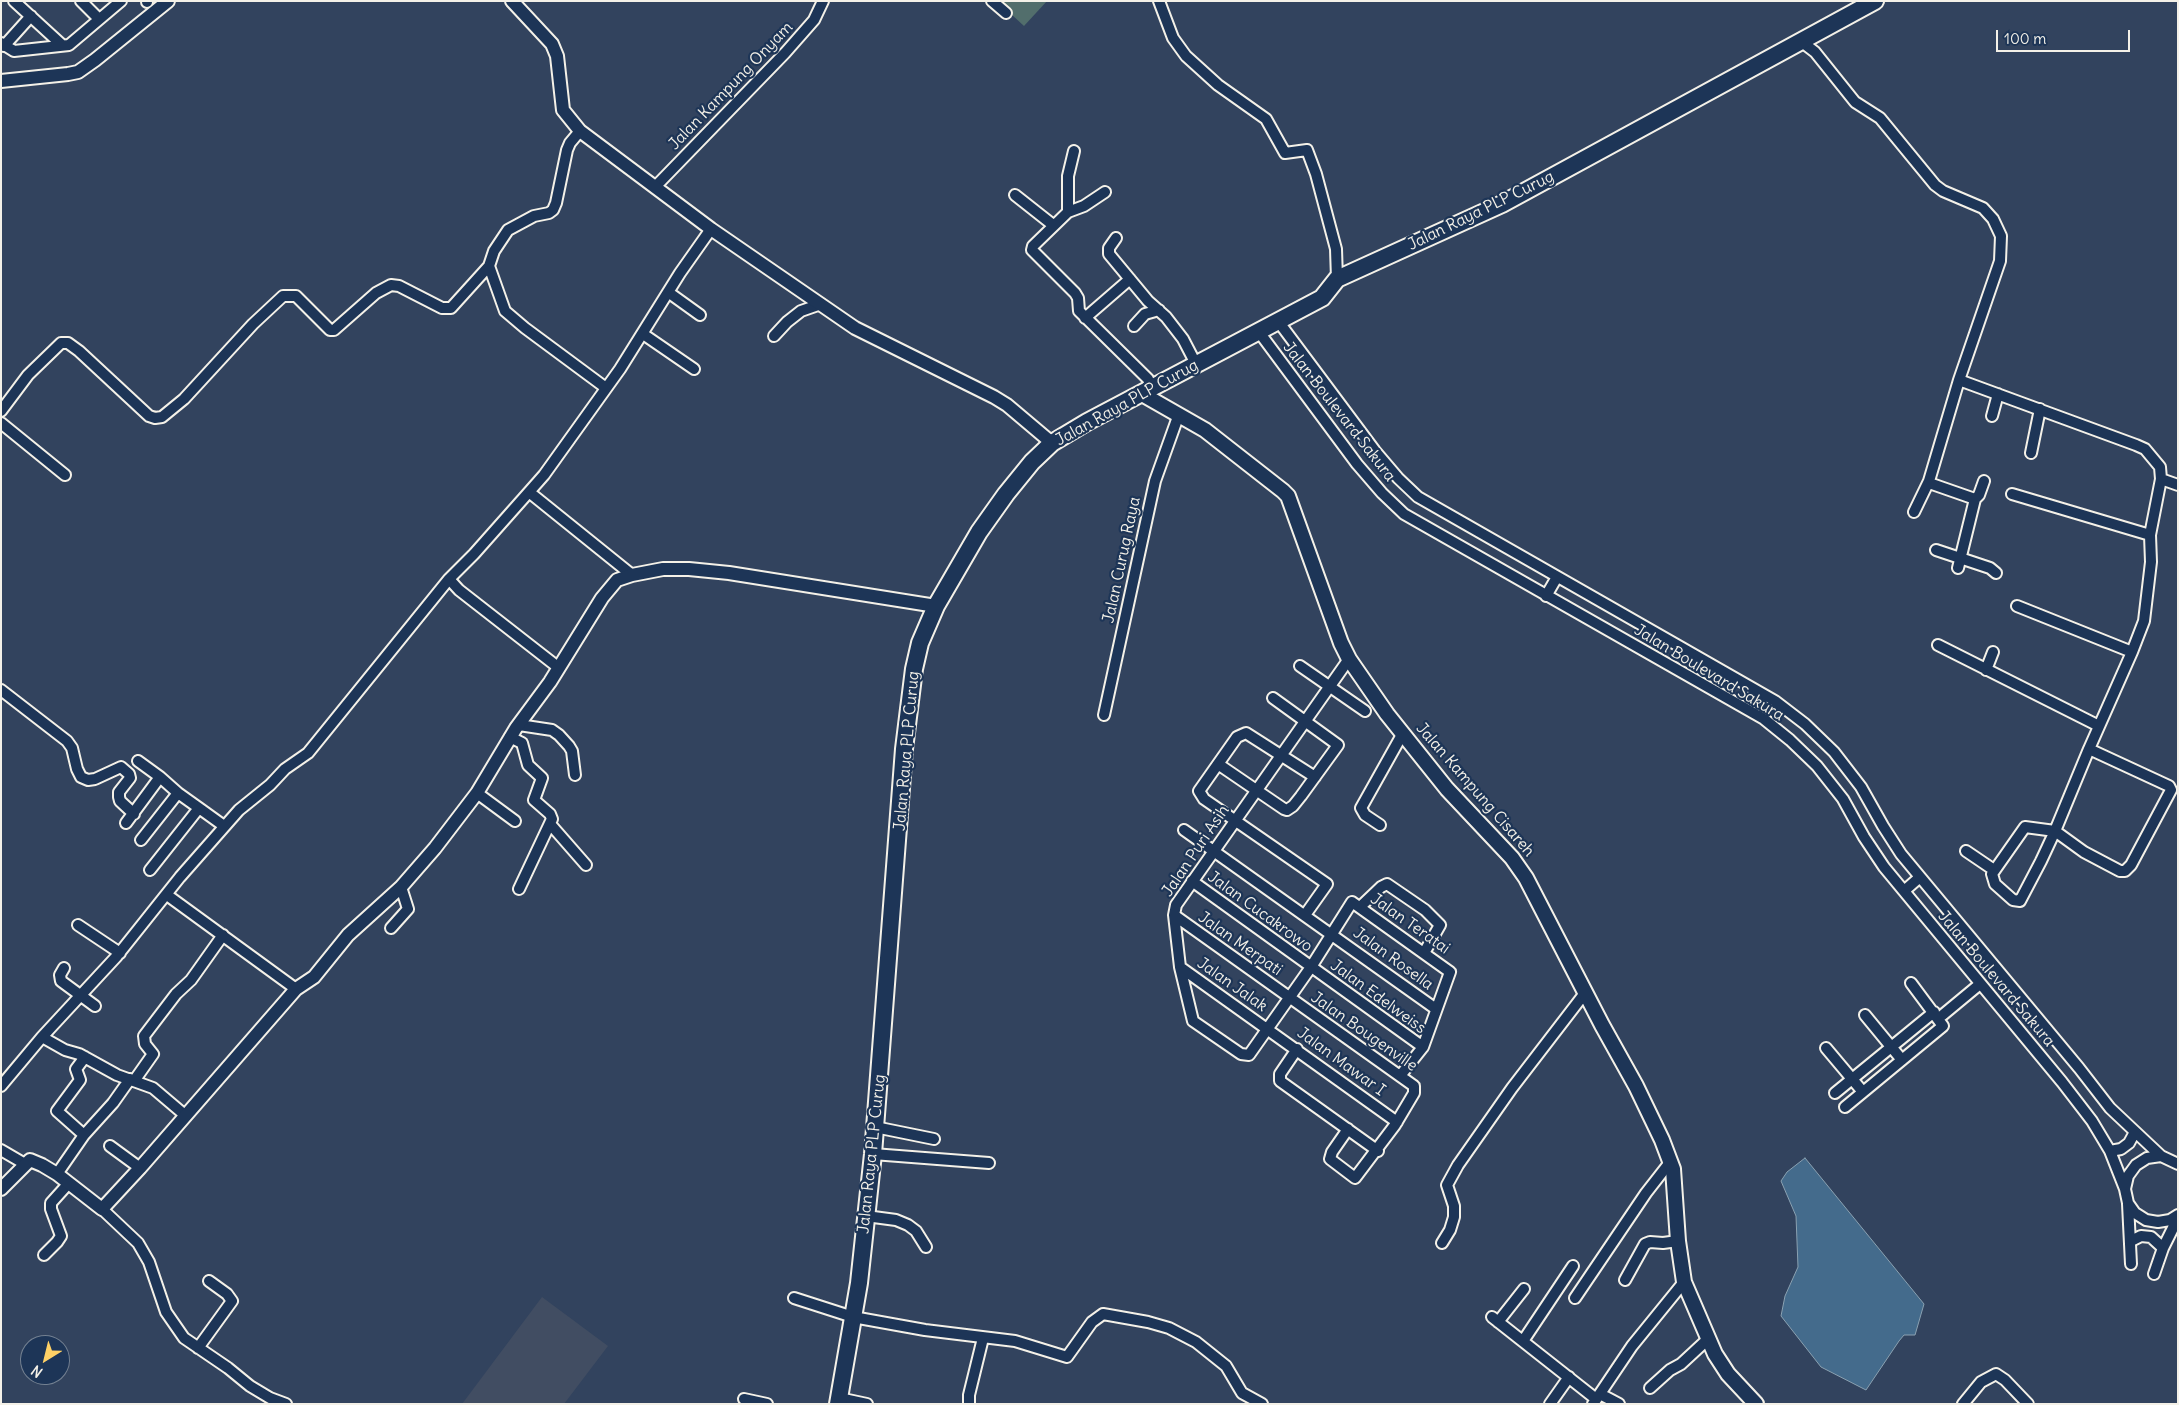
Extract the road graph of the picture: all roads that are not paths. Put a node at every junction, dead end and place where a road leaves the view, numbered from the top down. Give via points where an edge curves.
1 (14, 1) edge
2 (81, 1) edge
3 (121, 1) edge
4 (168, 1) edge
5 (512, 1) edge
6 (823, 1) edge
7 (992, 1) edge
8 (1159, 1) edge
9 (1875, 1) edge
10 (1006, 13) dead end
11 (30, 16) junction
12 (99, 19) junction
13 (1802, 42) junction
14 (3, 45) edge
15 (62, 45) junction
16 (1, 81) edge
17 (580, 131) junction
18 (1074, 151) dead end
19 (654, 187) junction
20 (1105, 192) dead end
21 (1015, 195) dead end
22 (1068, 212) junction
23 (1054, 225) junction
24 (712, 229) junction
25 (1116, 238) dead end
26 (490, 266) junction
27 (1337, 278) junction
28 (1130, 279) junction
29 (668, 292) junction
30 (820, 304) junction
31 (1159, 310) junction
32 (700, 315) dead end
33 (1085, 318) junction
34 (1278, 321) junction
35 (1134, 326) dead end
36 (1259, 332) junction
37 (643, 334) junction
38 (774, 336) dead end
39 (1196, 364) junction
40 (694, 369) dead end
41 (1959, 380) junction
42 (606, 388) junction
43 (1147, 391) junction
44 (1998, 394) junction
45 (2040, 409) junction
46 (1, 411) edge
47 (1179, 414) junction
48 (1992, 416) dead end
49 (1, 423) edge
50 (1052, 443) junction
51 (2030, 453) dead end
52 (64, 475) dead end
53 (2161, 479) junction
54 (1929, 481) junction
55 (1984, 481) dead end
56 (2178, 486) edge
57 (529, 492) junction
58 (2012, 494) dead end
59 (1975, 499) junction
60 (1914, 512) dead end
61 (2150, 535) junction
62 (1936, 550) dead end
63 (1960, 563) junction
64 (1996, 573) dead end
65 (632, 574) junction
66 (1557, 577) junction
67 (449, 579) junction
68 (1546, 596) junction
69 (936, 606) junction
70 (2017, 606) dead end
71 (1938, 646) dead end
72 (1993, 652) dead end
73 (2132, 652) junction
74 (1349, 658) junction
75 (1300, 666) dead end
76 (559, 668) junction
77 (1986, 670) junction
78 (1328, 686) junction
79 (1, 690) edge
80 (1273, 698) dead end
81 (1365, 711) dead end
82 (1104, 715) dead end
83 (1306, 721) junction
84 (518, 725) junction
85 (2099, 726) junction
86 (1403, 733) junction
87 (510, 737) junction
88 (2089, 749) junction
89 (1280, 755) junction
90 (138, 761) dead end
91 (1218, 764) junction
92 (575, 775) dead end
93 (160, 776) junction
94 (1315, 777) junction
95 (1256, 788) junction
96 (2174, 789) edge
97 (178, 793) junction
98 (477, 793) junction
99 (199, 808) junction
100 (134, 814) junction
101 (1235, 820) junction
102 (515, 821) dead end
103 (126, 823) dead end
104 (551, 825) junction
105 (1380, 825) dead end
106 (224, 826) junction
107 (1184, 830) dead end
108 (2055, 831) junction
109 (141, 840) dead end
110 (1213, 851) junction
111 (1966, 851) dead end
112 (586, 865) dead end
113 (150, 870) dead end
114 (1994, 870) junction
115 (1920, 877) junction
116 (1192, 881) junction
117 (401, 887) junction
118 (519, 889) dead end
119 (1904, 891) junction
120 (167, 895) junction
121 (1356, 905) junction
122 (1174, 915) junction
123 (1305, 915) junction
124 (78, 925) dead end
125 (391, 928) dead end
126 (1332, 934) junction
127 (223, 935) junction
128 (120, 953) junction
129 (1424, 953) junction
130 (1180, 967) junction
131 (1311, 967) junction
132 (64, 968) dead end
133 (1911, 983) dead end
134 (1980, 984) junction
135 (296, 989) junction
136 (1585, 993) junction
137 (80, 996) junction
138 (1288, 997) junction
139 (95, 1006) dead end
140 (1436, 1009) junction
141 (1865, 1015) dead end
142 (1937, 1015) junction
143 (1267, 1028) junction
144 (42, 1037) junction
145 (1423, 1047) junction
146 (1826, 1048) dead end
147 (1891, 1048) junction
148 (1297, 1049) junction
149 (85, 1057) junction
150 (1902, 1060) junction
151 (1400, 1076) junction
152 (1852, 1079) junction
153 (132, 1080) junction
154 (1, 1086) edge
155 (1863, 1092) junction
156 (1835, 1094) dead end
157 (1845, 1107) dead end
158 (186, 1116) junction
159 (1397, 1122) junction
160 (875, 1127) junction
161 (1348, 1129) junction
162 (2135, 1132) junction
163 (84, 1136) junction
164 (934, 1140) dead end
165 (110, 1146) dead end
166 (1, 1150) edge
167 (1378, 1150) junction
168 (2110, 1151) junction
169 (873, 1154) junction
170 (2161, 1156) junction
171 (1671, 1161) junction
172 (2176, 1161) edge
173 (25, 1164) junction
174 (988, 1164) dead end
175 (140, 1168) junction
176 (57, 1174) junction
177 (69, 1183) junction
178 (1, 1189) edge
179 (2125, 1190) junction
180 (2128, 1203) junction
181 (102, 1209) junction
182 (866, 1216) junction
183 (2178, 1217) edge
184 (1678, 1241) junction
185 (2131, 1242) junction
186 (1442, 1243) dead end
187 (926, 1247) dead end
188 (2163, 1248) junction
189 (44, 1254) dead end
190 (2131, 1264) dead end
191 (1573, 1266) dead end
192 (2154, 1274) dead end
193 (1625, 1280) dead end
194 (209, 1281) dead end
195 (1684, 1282) junction
196 (1524, 1289) dead end
197 (794, 1298) dead end
198 (1575, 1298) dead end
199 (853, 1317) junction
200 (984, 1338) junction
201 (1708, 1339) junction
202 (1523, 1341) junction
203 (198, 1348) junction
204 (1569, 1377) junction
205 (1650, 1388) dead end
206 (744, 1399) dead end
207 (1596, 1399) edge
208 (839, 1401) edge
209 (286, 1404) edge
210 (767, 1404) edge
211 (867, 1404) edge
212 (969, 1404) edge
213 (1262, 1404) edge
214 (1550, 1404) edge
215 (1619, 1404) edge
216 (1756, 1404) edge
217 (1963, 1404) edge
218 (2028, 1404) edge

1 - 11 street
2 - 12 street
3 - 12 street
4 - 16 street via 78,72
5 - 17 street via 552,44 557,56 563,110
6 - 19 street, Jalan Kampung Onyam via 814,20
7 - 10 street
8 - 27 street via 1174,38 1186,56 1218,85 1266,119 1285,153 1307,150 1336,249
9 - 13 main road, Jalan Raya PLP Curug
11 - 14 street
11 - 15 street
12 - 15 street via 71,44
13 - 27 main road, Jalan Raya PLP Curug via 1502,204
13 - 41 street via 1815,52 1855,102 1880,118 1935,184 1983,208 2001,236 2000,261
14 - 15 street via 14,51
17 - 19 street
17 - 26 street via 567,150 553,210 508,230 494,251
18 - 22 street via 1068,176
19 - 24 street
20 - 22 street
21 - 23 street
22 - 23 street
23 - 33 street via 1032,250 1075,293 1079,311
24 - 29 street
24 - 30 street
25 - 28 street via 1109,254
26 - 42 street via 505,311
26 - 46 street via 451,308 442,308 392,285 376,293 334,330 325,328 296,296 283,296 184,399 162,417 150,416 68,343 56,347 42,360
27 - 34 main road, Jalan Raya PLP Curug via 1322,298
28 - 31 street
28 - 33 street
29 - 32 street
29 - 37 street
30 - 38 street via 801,311
30 - 50 street via 855,328 1007,405
31 - 35 street via 1145,314
31 - 39 street via 1183,339
33 - 43 street via 1148,379
34 - 36 main road, Jalan Raya PLP Curug
34 - 66 street, Jalan Boulevard Sakura via 1375,451 1418,497
36 - 39 main road, Jalan Raya PLP Curug
36 - 68 street, Jalan Boulevard Sakura via 1357,464 1404,514
37 - 40 street
37 - 42 street
39 - 43 main road, Jalan Raya PLP Curug
41 - 44 street
41 - 54 street
42 - 57 street
43 - 47 main road, Jalan Kampung Cisareh
43 - 50 main road, Jalan Raya PLP Curug
44 - 45 street
44 - 48 street
45 - 51 street
45 - 53 street via 2145,449 2160,467
47 - 74 main road, Jalan Kampung Cisareh via 1272,480 1288,496
47 - 82 street, Jalan Curug Raya via 1155,481
49 - 52 street
50 - 69 main road, Jalan Raya PLP Curug via 1006,494 979,532
53 - 56 street
53 - 61 street
54 - 59 street
54 - 60 street
55 - 59 street
57 - 65 street
57 - 67 street
58 - 61 street
59 - 63 street
61 - 73 street via 2151,562 2144,621
62 - 63 street
63 - 64 street via 1990,568
65 - 69 street via 676,569 729,573
65 - 76 street via 610,587
66 - 68 street
66 - 115 street, Jalan Boulevard Sakura via 1775,701 1804,724 1834,752 1861,787 1901,854
67 - 76 street
67 - 106 street via 308,753 285,769
68 - 119 street, Jalan Boulevard Sakura via 1764,719 1790,740 1818,766 1843,799 1864,837
69 - 160 main road, Jalan Raya PLP Curug via 920,643 909,693
70 - 73 street
71 - 77 street
72 - 77 street
73 - 85 street
74 - 78 street, Jalan Puri Asih
74 - 86 main road, Jalan Kampung Cisareh via 1375,699
75 - 78 street
76 - 84 street
77 - 85 street
78 - 81 street
78 - 83 street, Jalan Puri Asih
79 - 100 street via 67,741 81,777 95,779 121,767 129,774 130,778 118,796
80 - 83 street
83 - 89 street, Jalan Puri Asih
83 - 94 street via 1338,745
84 - 87 street
84 - 92 street via 552,730 559,736 572,751
85 - 88 street
86 - 105 street via 1362,808 1365,815
86 - 136 main road, Jalan Kampung Cisareh via 1447,790 1518,866
87 - 98 street
87 - 104 street via 522,743 528,765 542,778 534,800 552,816
88 - 96 street
88 - 108 street
89 - 91 street via 1246,733 1241,734
89 - 94 street
89 - 95 street, Jalan Puri Asih
90 - 93 street
91 - 95 street
91 - 101 street via 1199,791 1200,796
93 - 97 street
93 - 100 street
94 - 95 street via 1287,810
95 - 101 street, Jalan Puri Asih
96 - 108 street via 2125,871 2084,852
97 - 99 street
97 - 109 street
98 - 102 street
98 - 117 street
99 - 106 street
99 - 113 street
100 - 103 street
101 - 110 street, Jalan Puri Asih
101 - 123 street via 1327,884
104 - 112 street
104 - 118 street
106 - 120 street
107 - 110 street, Jalan Rosella
108 - 114 street via 2025,827
108 - 114 street via 2020,901 2013,900 1995,884
110 - 116 street, Jalan Puri Asih
110 - 123 street, Jalan Rosella
111 - 114 street
115 - 119 street
115 - 162 street, Jalan Boulevard Sakura via 2110,1108
116 - 122 street, Jalan Puri Asih via 1176,905
116 - 131 street, Jalan Cucakrowo
117 - 125 street via 408,909
117 - 135 street via 348,936 314,977
119 - 134 street, Jalan Boulevard Sakura
120 - 127 street
120 - 128 street
121 - 126 street, Jalan Puri Asih
121 - 129 street, Jalan Teratai
121 - 129 street, Jalan Puri Asih via 1384,884 1425,910 1440,925
122 - 130 street, Jalan Puri Asih
122 - 138 street, Jalan Merpati
123 - 126 street, Jalan Rosella
124 - 128 street
126 - 131 street, Jalan Puri Asih
126 - 140 street, Jalan Rosella
127 - 135 street
127 - 153 street via 191,980 144,1036 152,1054
128 - 137 street
129 - 140 street, Jalan Teratai via 1450,972
130 - 143 street, Jalan Jalak
130 - 143 street, Jalan Puri Asih via 1193,1021 1246,1055
131 - 138 street, Jalan Puri Asih
131 - 145 street, Jalan Edelweiss
132 - 137 street via 60,978
133 - 142 street
134 - 142 street
134 - 168 street, Jalan Boulevard Sakura via 2062,1082
135 - 158 street
136 - 171 main road, Jalan Kampung Cisareh via 1636,1086
136 - 186 street via 1518,1080 1446,1185 1454,1206 1454,1217
137 - 139 street
137 - 144 street
138 - 143 street, Jalan Puri Asih
138 - 151 street, Jalan Bougenville
140 - 145 street
141 - 147 street
142 - 147 street
142 - 150 street via 1943,1023 1942,1028
143 - 148 street, Jalan Mawar I
144 - 149 street via 64,1050
144 - 154 street
145 - 151 street, Jalan Edelweiss
146 - 152 street
147 - 150 street
147 - 152 street
148 - 159 street, Jalan Mawar I
148 - 161 street via 1280,1074 1280,1081
149 - 153 street
149 - 163 street via 76,1069 80,1080 57,1111
150 - 155 street
151 - 159 street, Jalan Bougenville via 1415,1089
152 - 155 street
152 - 156 street
153 - 158 street via 153,1088
153 - 163 street
155 - 157 street
158 - 175 street
159 - 167 street
160 - 164 street
160 - 169 main road, Jalan Raya PLP Curug
161 - 167 street
161 - 167 street via 1330,1159 1352,1177 1357,1178
162 - 168 street via 2129,1143
162 - 170 street, Jalan Boulevard Sakura
163 - 176 street
165 - 175 street
166 - 173 street
168 - 179 street, Jalan Boulevard Sakura
169 - 174 street
169 - 182 main road, Jalan Raya PLP Curug
170 - 172 street
170 - 179 street via 2147,1158 2136,1165 2128,1176
171 - 184 main road, Jalan Kampung Cisareh
171 - 198 street
173 - 176 street via 30,1160
173 - 178 street
175 - 181 street
176 - 177 street
177 - 181 street
177 - 189 street via 51,1203 61,1236
179 - 180 street, Jalan Boulevard Sakura
180 - 183 street via 2146,1220 2158,1222
180 - 185 street, Jalan Boulevard Sakura
181 - 203 street via 138,1243 149,1262 172,1324
182 - 187 street via 908,1225
182 - 199 main road, Jalan Raya PLP Curug
183 - 188 street
184 - 193 street via 1645,1244
184 - 195 main road, Jalan Kampung Cisareh
185 - 188 street via 2141,1236 2151,1236
185 - 190 street, Jalan Boulevard Sakura
188 - 192 street
191 - 202 street
194 - 203 street via 232,1301
195 - 201 main road, Jalan Kampung Cisareh
195 - 207 street via 1632,1346
196 - 202 street via 1495,1319
197 - 199 street
199 - 200 street
199 - 208 main road, Jalan Raya PLP Curug
200 - 212 street
200 - 213 street via 1015,1342 1068,1357 1092,1322 1103,1314 1148,1322 1169,1328 1196,1342 1226,1366 1242,1393
201 - 205 street
201 - 216 main road, Jalan Kampung Cisareh via 1728,1374
202 - 204 street
203 - 209 street via 250,1386
204 - 207 street
204 - 214 street
206 - 210 street
207 - 215 street
208 - 211 street
217 - 218 street via 1981,1382 1996,1374

